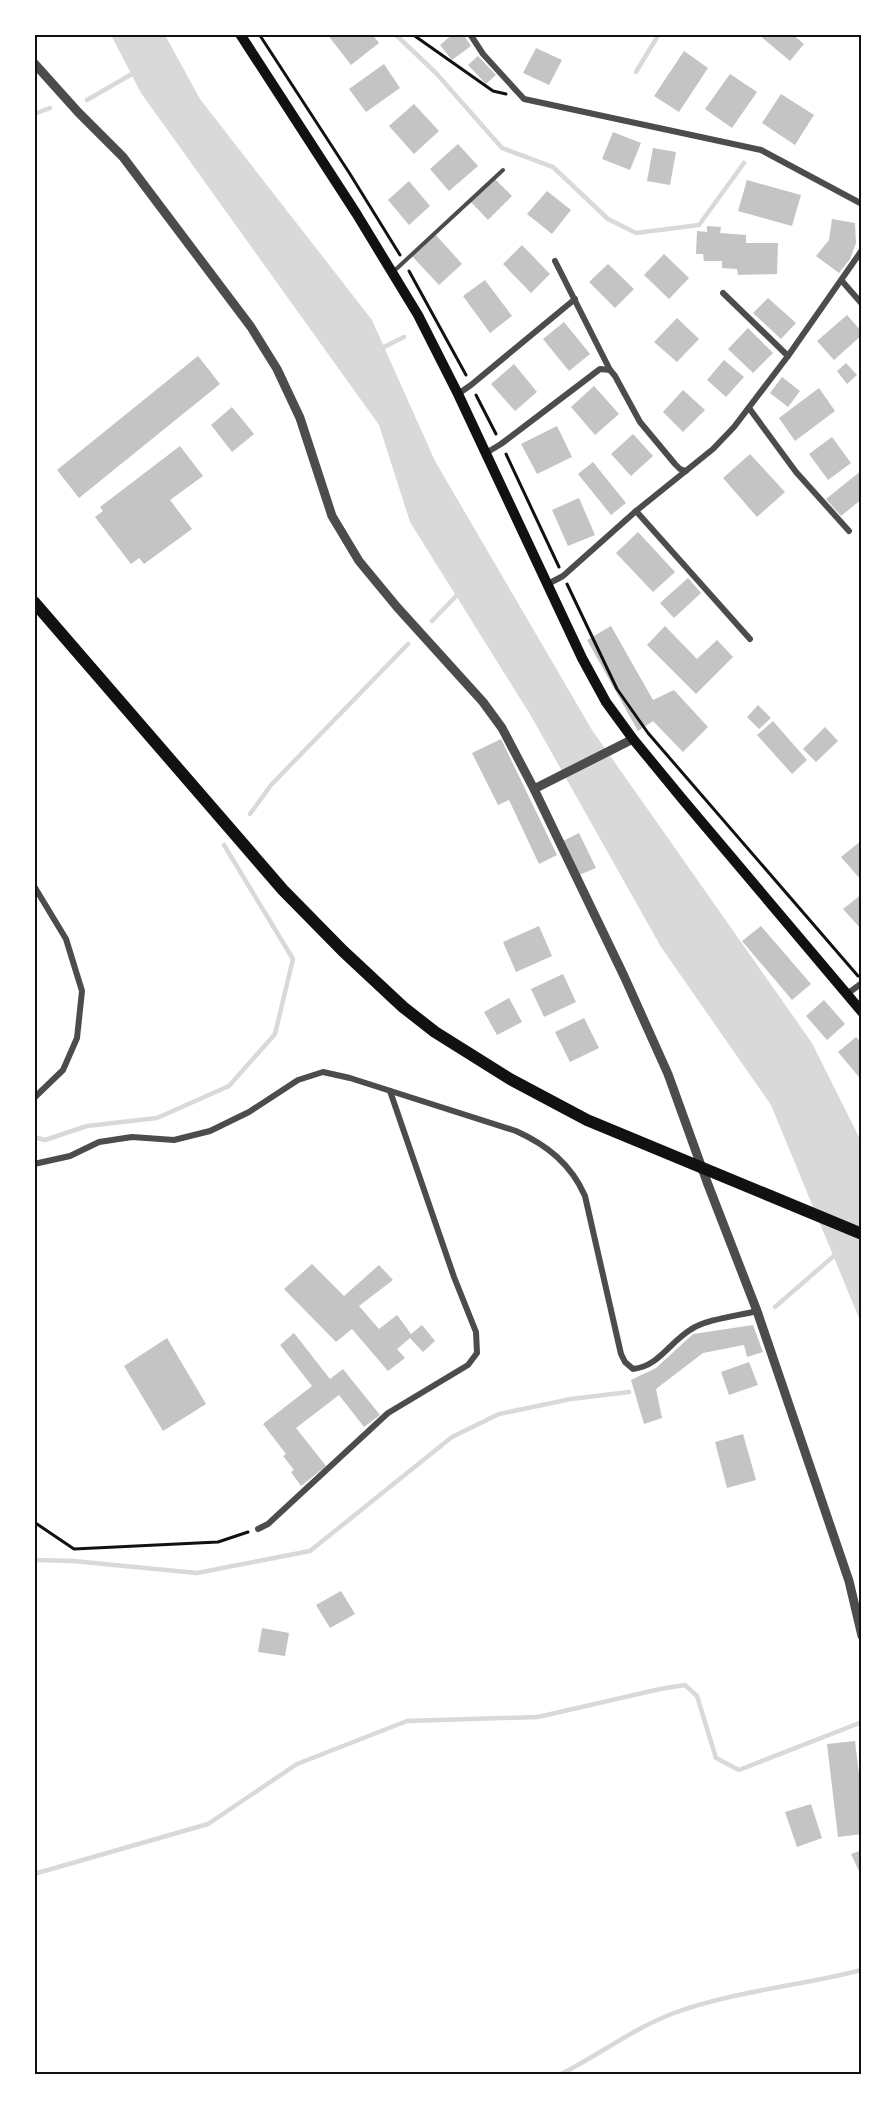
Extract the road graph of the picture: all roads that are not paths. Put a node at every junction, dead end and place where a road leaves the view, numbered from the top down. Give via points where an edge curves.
1 (240, 34) edge
2 (470, 34) edge
3 (34, 63) edge
4 (503, 170) dead end
5 (861, 204) edge
6 (861, 250) edge
7 (555, 261) dead end
8 (393, 272) junction
9 (842, 280) junction
10 (723, 293) dead end
11 (575, 299) junction
12 (861, 304) edge
13 (788, 356) junction
14 (610, 370) junction
15 (458, 394) junction
16 (749, 408) junction
17 (486, 453) junction
18 (686, 471) junction
19 (636, 511) junction
20 (849, 531) dead end
21 (548, 584) junction
22 (34, 602) edge
23 (750, 639) dead end
24 (633, 739) junction
25 (534, 789) junction
26 (34, 886) edge
27 (861, 981) edge
28 (847, 994) junction
29 (861, 1012) edge
30 (390, 1091) junction
31 (34, 1098) edge
32 (34, 1164) edge
33 (861, 1234) edge
34 (757, 1311) junction
35 (258, 1529) road end
36 (861, 1636) edge

1 - 8 main road
2 - 5 street via 524,99 761,150
3 - 25 street via 123,157 250,327 277,369 300,418 332,516 359,561 483,702 502,728
4 - 8 lane
6 - 9 street
7 - 11 street
8 - 15 main road
9 - 12 street
9 - 13 street
10 - 13 street
11 - 14 street
11 - 15 street
13 - 16 street
14 - 17 street via 600,369
14 - 18 street via 640,422 675,464
15 - 17 main road
16 - 18 street via 713,449
16 - 20 street via 796,472
17 - 21 main road
18 - 19 street
19 - 21 street
19 - 23 street
21 - 24 main road via 594,681
22 - 33 main road via 283,890 343,951 435,1032 510,1079 587,1120
24 - 25 street
24 - 28 main road
25 - 34 street via 655,1043
26 - 31 street via 66,939 82,992 77,1038 63,1070
27 - 28 street
28 - 29 main road
30 - 32 street via 323,1072 298,1080 249,1112 210,1131 174,1140 132,1137 99,1142 70,1156
30 - 34 street via 516,1131 535,1140 569,1168 585,1196 621,1354 633,1369 652,1363 698,1326
30 - 35 street via 476,1332 477,1353 468,1365 388,1413
34 - 36 street via 849,1581

